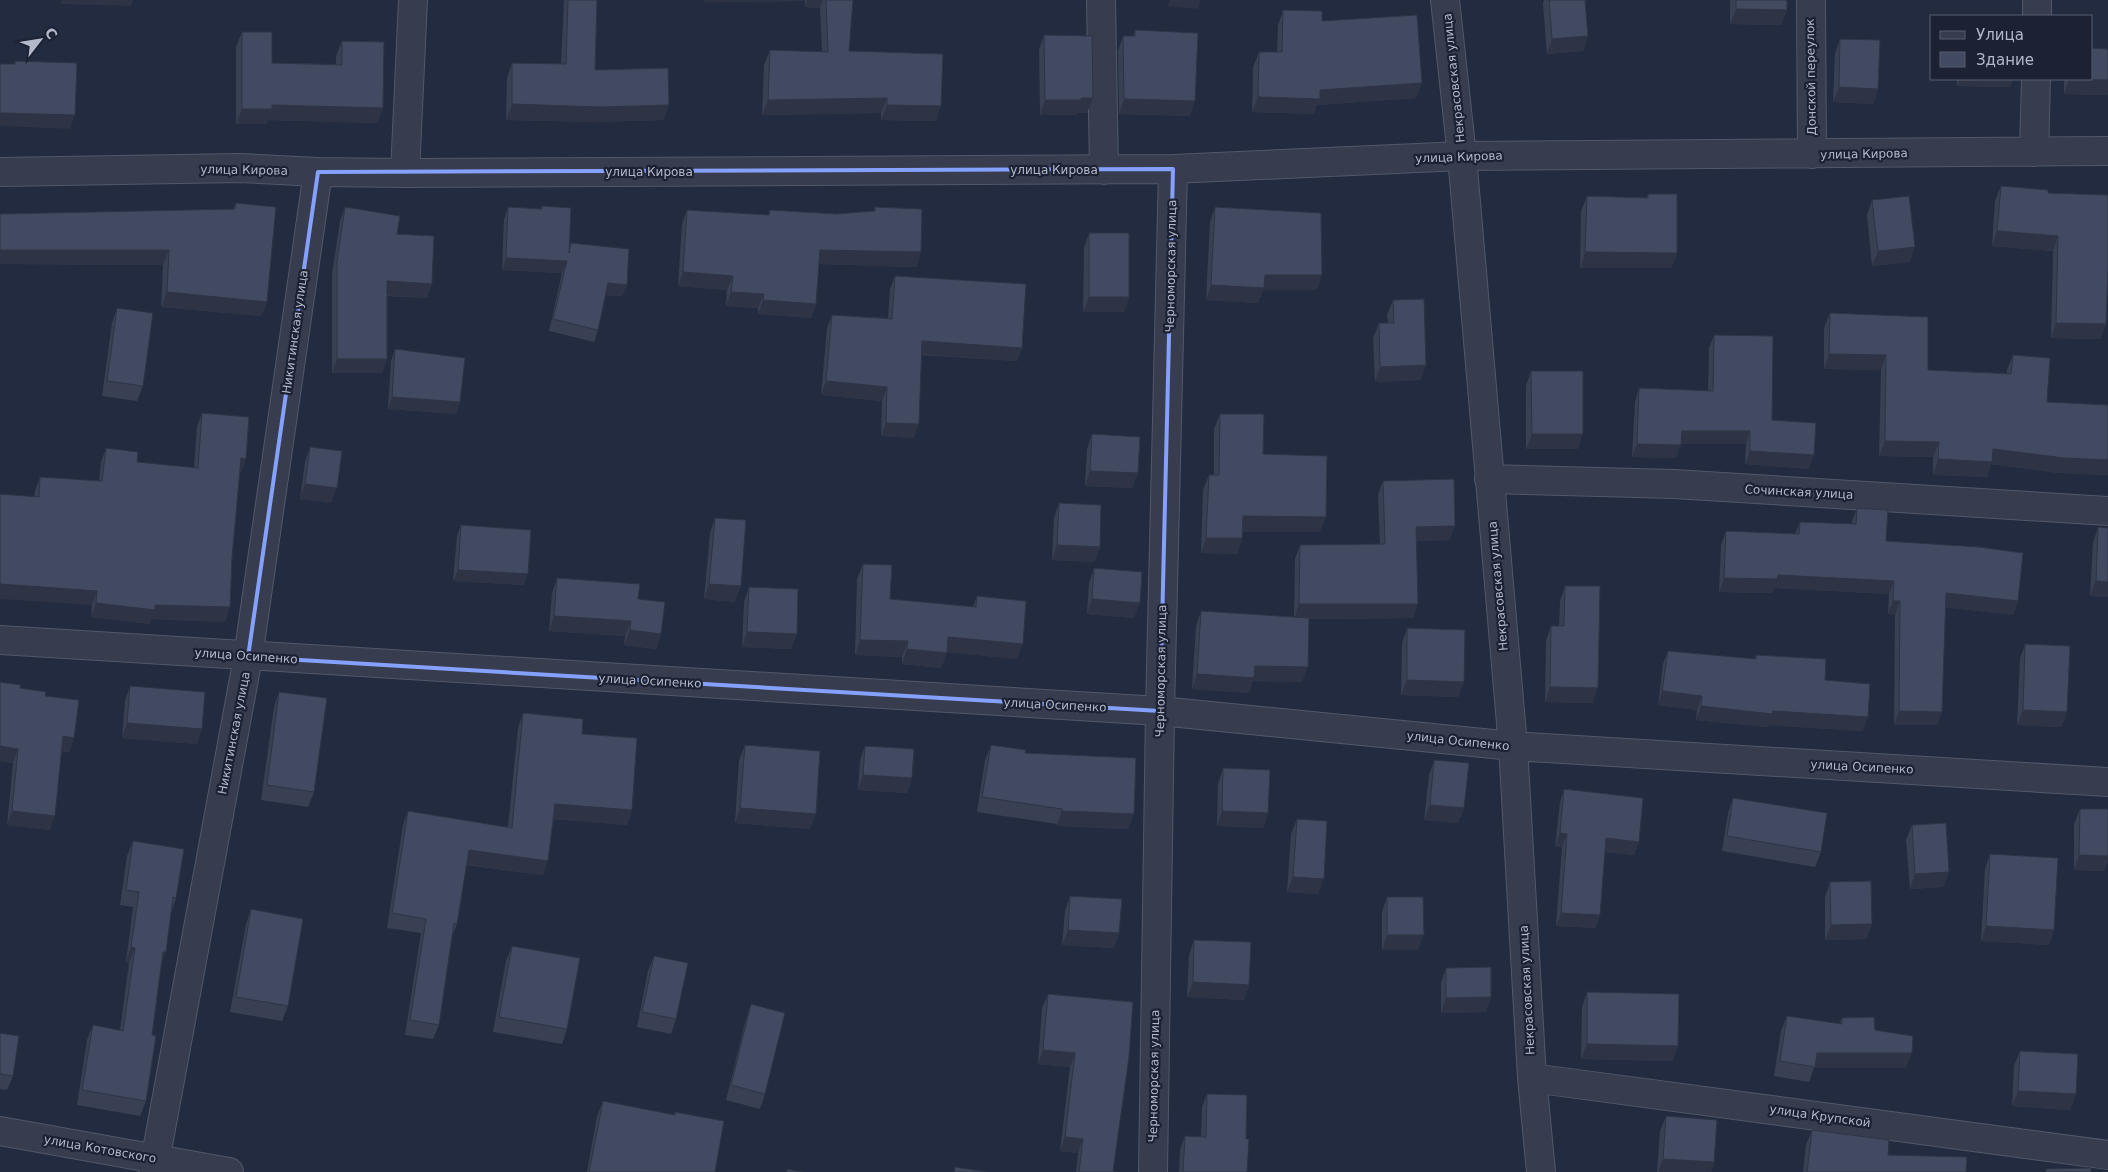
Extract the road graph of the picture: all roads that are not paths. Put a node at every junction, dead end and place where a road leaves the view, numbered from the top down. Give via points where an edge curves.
1 (413, 0) edge
2 (1101, 0) edge
3 (1446, 0) edge
4 (1811, 0) edge
5 (2037, 0) edge
6 (2036, 15) edge
7 (2036, 80) edge
8 (2108, 151) edge
9 (2034, 152) junction
10 (1812, 154) junction
11 (1462, 156) junction
12 (1104, 170) junction
13 (1173, 170) junction
14 (0, 172) edge
15 (318, 172) junction
16 (405, 173) junction
17 (1489, 479) junction
18 (2108, 510) edge
19 (0, 640) edge
20 (248, 656) junction
21 (1160, 711) junction
22 (1513, 746) junction
23 (2108, 782) edge
24 (1532, 1078) junction
25 (0, 1131) edge
26 (2108, 1155) edge
27 (154, 1165) edge
28 (229, 1172) edge
29 (1153, 1172) edge
30 (1541, 1172) edge

1 - 16 street
2 - 12 street
3 - 11 street, Некрасовская улица
4 - 10 street, Донской переулок
5 - 6 street
7 - 9 street
8 - 9 street, улица Кирова
9 - 10 street, улица Кирова
10 - 11 street, улица Кирова
11 - 13 street, улица Кирова
11 - 17 street, Некрасовская улица
12 - 13 street, улица Кирова
12 - 16 street, улица Кирова
13 - 21 street, Черноморская улица
14 - 15 street, улица Кирова via 240,168
15 - 16 street, улица Кирова
15 - 20 street, Никитинская улица
17 - 18 street, Сочинская улица via 1684,485
17 - 22 street, Некрасовская улица
19 - 20 street, улица Осипенко
20 - 21 street, улица Осипенко
20 - 27 street, Никитинская улица
21 - 22 street, улица Осипенко
21 - 29 street, Черноморская улица
22 - 23 street, улица Осипенко
22 - 24 street, Некрасовская улица
24 - 26 street, улица Крупской
24 - 30 street, Некрасовская улица
25 - 27 street, улица Котовского
27 - 28 street, улица Котовского

